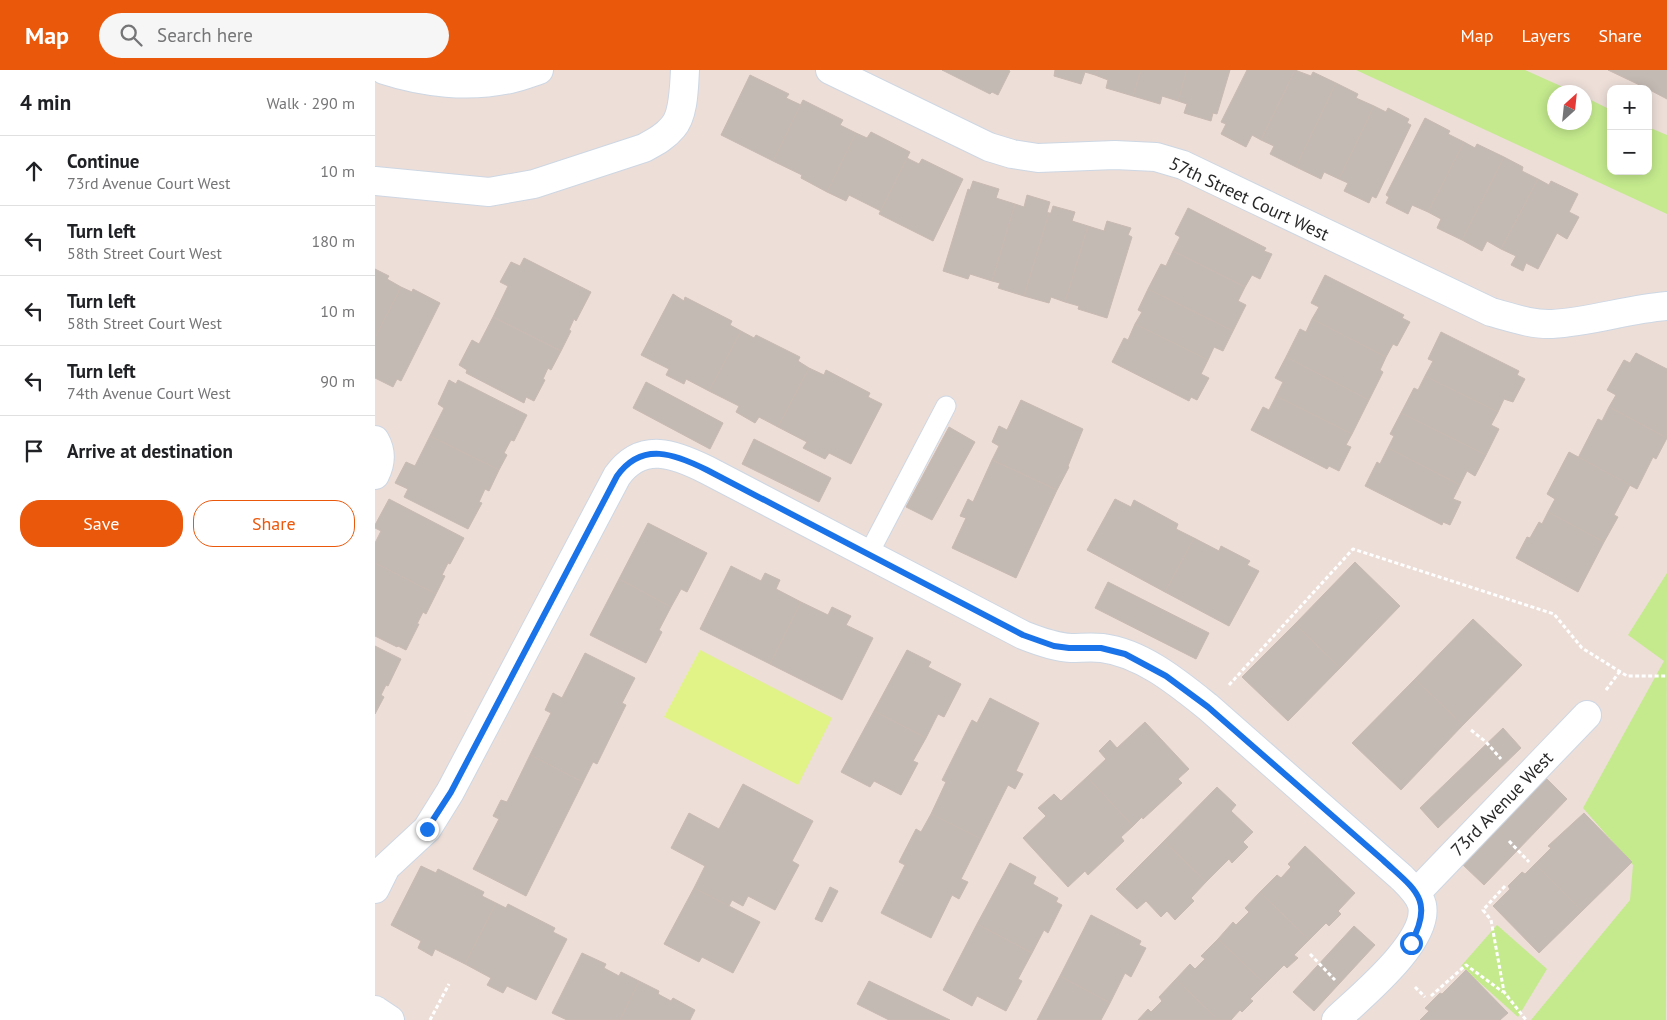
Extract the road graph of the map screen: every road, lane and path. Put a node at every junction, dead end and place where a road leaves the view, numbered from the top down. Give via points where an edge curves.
1 (384, 70) edge
2 (539, 70) edge
3 (685, 70) edge
4 (830, 70) edge
5 (375, 181) edge
6 (1667, 306) edge
7 (946, 406) dead end
8 (375, 440) edge
9 (375, 476) edge
10 (868, 554) junction
11 (1667, 676) edge
12 (1208, 707) junction
13 (1587, 715) dead end
14 (1471, 730) dead end
15 (1486, 742) dead end
16 (1518, 849) dead end
17 (1529, 862) dead end
18 (1505, 886) dead end
19 (375, 889) edge
20 (1416, 893) junction
21 (1310, 954) dead end
22 (1316, 961) dead end
23 (449, 984) dead end
24 (1418, 990) dead end
25 (1504, 992) junction
26 (1431, 996) dead end
27 (1425, 998) dead end
28 (375, 1010) edge
29 (390, 1020) edge
30 (430, 1020) edge
31 (1336, 1020) edge
32 (1526, 1020) edge

1 - 2 street via 429,82 470,83 509,79
3 - 5 street via 681,109 675,126 644,148 534,184 489,192
4 - 6 street, 57th Street Court West via 989,147 1012,154 1038,158 1156,157 1183,165 1491,312 1551,324
7 - 10 lane
8 - 9 street via 380,450 380,465
10 - 12 street via 1039,642 1069,648 1101,648 1125,654 1166,676
10 - 19 street via 692,462 653,453 633,460 610,488 438,813 418,839 387,867
11 - 12 path via 1627,676 1582,648 1554,614 1353,550
12 - 20 street via 1383,860
13 - 20 street, 73rd Avenue West
14 - 15 path
16 - 17 path
18 - 25 path via 1483,910 1491,920
20 - 31 street via 1423,915 1411,943
21 - 22 path
23 - 30 path
24 - 27 path
25 - 26 path via 1466,966
25 - 32 path
28 - 29 street

